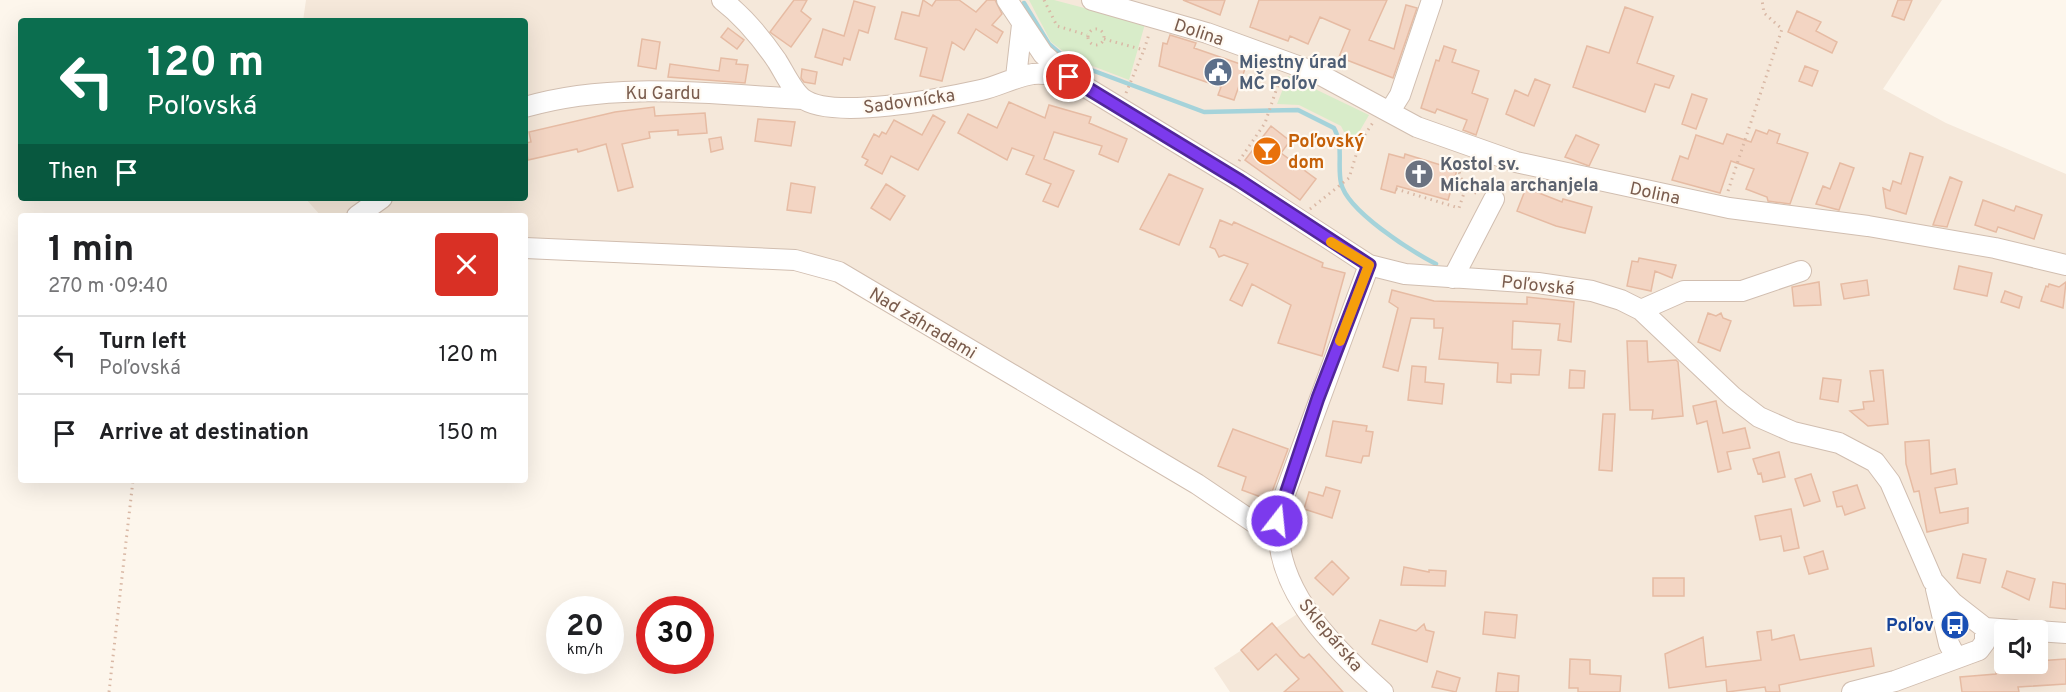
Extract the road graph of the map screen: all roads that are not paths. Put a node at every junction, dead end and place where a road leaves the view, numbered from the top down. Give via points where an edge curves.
1 (722, 0) edge
2 (1007, 0) edge
3 (1092, 0) edge
4 (1432, 0) edge
5 (1022, 25) junction
6 (1016, 77) junction
7 (1069, 77) junction
8 (802, 99) junction
9 (528, 106) edge
10 (1386, 109) junction
11 (1494, 200) road end
12 (378, 201) edge
13 (361, 213) edge
14 (528, 248) edge
15 (1369, 265) junction
16 (2066, 265) edge
17 (1801, 271) dead end
18 (1453, 278) junction
19 (1641, 310) junction
20 (1277, 538) junction
21 (1933, 581) junction
22 (1984, 628) junction
23 (1994, 629) edge
24 (2048, 632) edge
25 (2066, 633) edge
26 (1956, 658) junction
27 (1383, 692) edge
28 (1852, 692) edge

1 - 8 street via 770,51
2 - 5 street, Poľovská
3 - 10 street, Dolina via 1207,33 1317,73
4 - 10 street via 1400,95
5 - 6 street
5 - 7 street, Poľovská via 1043,54
6 - 7 street, Sadovnícka
6 - 8 street, Sadovnícka via 981,90 867,109 829,107
7 - 15 street, Poľovská
8 - 9 street, Ku Gardu via 692,92 584,94
10 - 16 street, Dolina via 1417,127 1516,162 1724,207 1891,230
11 - 18 street
12 - 13 street
14 - 20 street, Nad záhradami via 795,260 839,272 1197,484
15 - 18 street, Poľovská via 1405,274
15 - 20 street, Sklepárska via 1282,502
17 - 19 street via 1742,291 1684,291
18 - 19 street, Poľovská via 1592,291
19 - 21 street, Poľovská via 1759,417 1793,432 1839,443 1875,462 1890,482
20 - 27 street, Sklepárska via 1288,575 1305,609 1354,666
21 - 22 street, Poľovská
21 - 26 street
22 - 23 street
22 - 26 street via 1983,647
24 - 25 street
26 - 28 street

